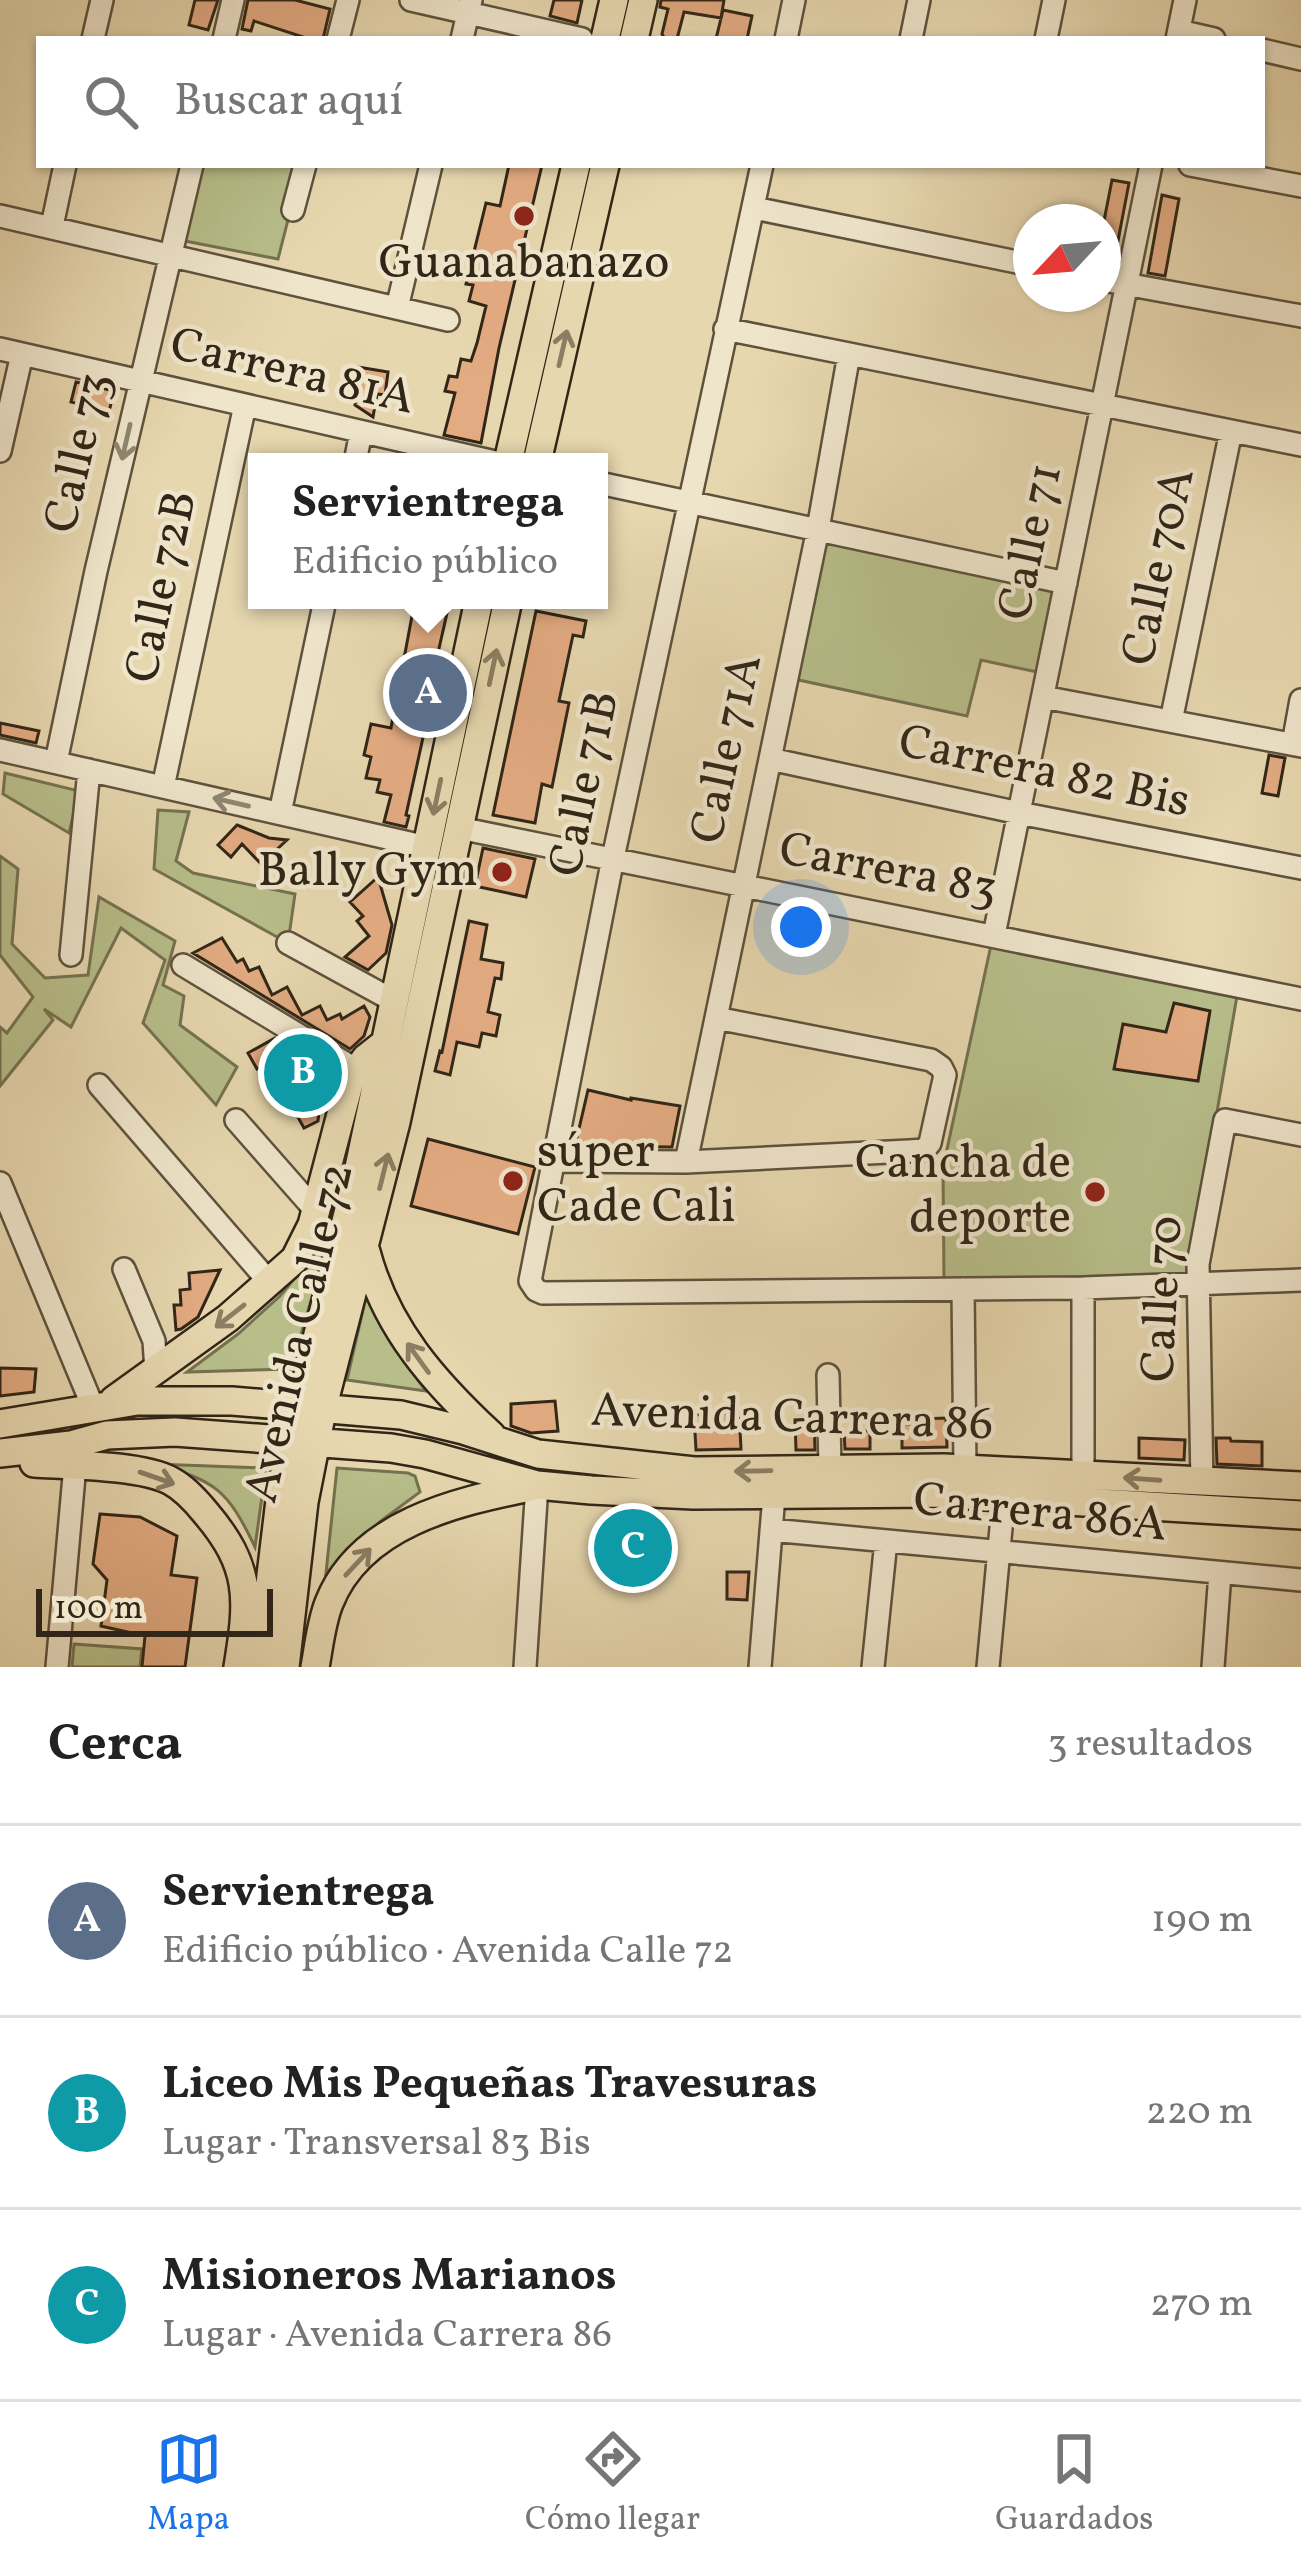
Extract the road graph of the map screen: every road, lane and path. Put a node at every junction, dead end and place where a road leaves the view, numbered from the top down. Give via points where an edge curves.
1 (102, 0) edge
2 (233, 0) edge
3 (348, 0) edge
4 (411, 0) edge
5 (614, 0) edge
6 (643, 0) edge
7 (794, 0) edge
8 (919, 0) edge
9 (1054, 0) edge
10 (1185, 0) edge
11 (470, 6) edge
12 (1178, 35) edge
13 (94, 36) edge
14 (225, 36) edge
15 (339, 36) edge
16 (463, 36) edge
17 (572, 36) edge
18 (606, 36) edge
19 (635, 36) edge
20 (787, 36) edge
21 (912, 36) edge
22 (1047, 36) edge
23 (1265, 51) edge
24 (1301, 59) edge
25 (64, 168) edge
26 (191, 168) edge
27 (304, 168) edge
28 (430, 168) edge
29 (575, 168) edge
30 (604, 168) edge
31 (761, 168) edge
32 (1150, 168) edge
33 (1206, 168) edge
34 (1301, 186) edge
35 (754, 208) junction
36 (293, 210) dead end
37 (0, 216) edge
38 (52, 226) junction
39 (170, 256) junction
40 (1013, 261) edge
41 (1121, 284) edge
42 (1127, 285) junction
43 (397, 308) junction
44 (1301, 316) edge
45 (448, 320) dead end
46 (725, 329) junction
47 (11, 352) edge
48 (849, 354) junction
49 (140, 381) junction
50 (245, 405) junction
51 (1103, 405) junction
52 (1231, 430) junction
53 (361, 432) junction
54 (1301, 445) edge
55 (0, 451) edge
56 (357, 453) edge
57 (455, 453) edge
58 (510, 453) edge
59 (539, 453) edge
60 (608, 485) edge
61 (689, 501) junction
62 (818, 529) junction
63 (1066, 583) junction
64 (324, 609) edge
65 (476, 609) edge
66 (506, 609) edge
67 (1043, 697) junction
68 (1301, 700) edge
69 (1171, 722) junction
70 (1297, 745) edge
71 (0, 750) edge
72 (770, 759) junction
73 (56, 762) junction
74 (89, 770) junction
75 (163, 787) junction
76 (280, 813) junction
77 (1019, 813) junction
78 (459, 828) junction
79 (427, 847) junction
80 (614, 858) junction
81 (1301, 868) edge
82 (742, 885) junction
83 (994, 935) junction
84 (288, 943) dead end
85 (71, 955) dead end
86 (182, 965) dead end
87 (1301, 999) edge
88 (394, 1001) junction
89 (716, 1018) junction
90 (385, 1043) junction
91 (356, 1070) junction
92 (99, 1085) dead end
93 (236, 1120) dead end
94 (1301, 1135) edge
95 (554, 1161) junction
96 (686, 1162) junction
97 (0, 1183) edge
98 (316, 1211) junction
99 (365, 1250) junction
100 (124, 1269) dead end
101 (1301, 1280) edge
102 (270, 1283) junction
103 (1198, 1285) junction
104 (1083, 1288) junction
105 (963, 1289) junction
106 (162, 1356) junction
107 (828, 1376) dead end
108 (101, 1405) junction
109 (311, 1406) junction
110 (0, 1424) edge
111 (304, 1440) junction
112 (498, 1442) junction
113 (0, 1457) edge
114 (1083, 1460) dead end
115 (75, 1465) junction
116 (830, 1469) junction
117 (965, 1469) junction
118 (1202, 1483) junction
119 (537, 1485) junction
120 (1301, 1486) edge
121 (774, 1495) junction
122 (1004, 1496) junction
123 (1301, 1515) edge
124 (771, 1530) junction
125 (886, 1541) junction
126 (999, 1552) junction
127 (1220, 1573) junction
128 (1301, 1580) edge
129 (57, 1667) edge
130 (238, 1667) edge
131 (260, 1667) edge
132 (285, 1667) edge
133 (315, 1667) edge
134 (525, 1667) edge
135 (760, 1667) edge
136 (873, 1667) edge
137 (988, 1667) edge
138 (1213, 1667) edge

1 - 13 street
2 - 14 street
3 - 15 street
4 - 11 street
5 - 18 main road
6 - 19 main road
7 - 20 street
8 - 21 street
9 - 22 street
10 - 12 street
11 - 16 street
11 - 17 street
23 - 24 street
25 - 38 street
26 - 39 street, Calle 73
27 - 36 street
28 - 43 street
29 - 58 main road
59 -> 30 main road
31 - 35 street, Calle 71B
32 - 42 street, Calle 71
33 - 34 street
35 - 40 street
35 - 46 street, Calle 71B
37 - 38 street
38 - 39 street
39 - 43 street
39 - 49 street, Calle 73
41 - 42 street
42 - 44 street
42 - 51 street, Calle 71
43 - 45 street
46 - 48 street
46 - 61 street, Calle 71B
47 - 49 street, Carrera 81A
47 - 55 street
48 - 51 street
48 - 62 street, Calle 71A
49 - 50 street, Carrera 81A
49 -> 73 street, Calle 73
50 - 53 street, Carrera 81A
50 - 75 street, Calle 72B
51 - 52 street
51 - 63 street, Calle 71
52 - 54 street
52 - 69 street, Calle 70A
53 - 56 street
53 - 57 street, Carrera 81A
60 - 61 street
61 - 62 street
61 - 80 street, Calle 71B
62 - 63 street
62 - 72 street, Calle 71A
63 - 67 street, Calle 71
64 - 76 street
65 -> 79 main road, Avenida Calle 72
78 -> 66 main road, Avenida Calle 72
67 - 69 street
67 - 77 street, Calle 71
68 - 70 street
69 - 70 street
71 - 73 street
72 - 77 street, Carrera 82 Bis
72 - 82 street, Calle 71A
73 - 74 street
74 - 75 street
74 - 85 street
76 -> 75 street
76 - 79 street
77 - 81 street, Carrera 82 Bis
77 - 83 street, Calle 71
78 - 80 street, Carrera 83
99 -> 78 main road, Avenida Calle 72
79 - 88 main road, Avenida Calle 72
80 - 82 street, Carrera 83
80 - 95 street, Calle 71B
82 - 83 street, Carrera 83
82 - 89 street, Calle 71A
83 - 87 street, Carrera 83
84 - 88 street
86 - 91 street
88 - 90 main road, Avenida Calle 72
89 - 96 street, Calle 71A
89 - 96 street via 931,1060 945,1075 931,1143 924,1150
90 - 91 main road
90 - 109 main road, Avenida Calle 72
91 - 98 main road
92 - 102 street
93 - 98 street
94 - 103 street, Calle 70 via 1225,1120
95 - 96 street
95 - 105 street, Calle 71B via 530,1281 543,1293
97 - 108 street
98 - 102 main road via 301,1251
99 - 109 main road, Avenida Calle 72
112 -> 99 main road via 402,1336
100 - 106 street
101 - 103 street
102 -> 106 main road
103 - 104 street
103 - 118 street, Calle 70
104 - 105 street
104 - 114 street
105 - 117 street
106 - 108 main road
107 - 116 street
108 - 109 main road, Avenida Carrera 86 via 170,1399
108 - 110 main road, Avenida Carrera 86
109 - 111 main road, Avenida Calle 72
109 - 112 main road, Avenida Carrera 86 via 428,1420
111 - 113 main road, Avenida Carrera 86 via 134,1433
111 - 119 main road, Avenida Carrera 86 via 407,1451
111 - 131 main road, Avenida Calle 72 via 281,1492
111 - 132 main road, Avenida Calle 72
116 -> 112 main road, Avenida Carrera 86 via 690,1471
113 - 115 main road
115 - 129 street
115 -> 130 main road via 172,1481 215,1523 245,1588
116 - 117 main road, Avenida Carrera 86
118 -> 117 main road, Avenida Carrera 86
118 - 120 main road, Avenida Carrera 86
119 - 121 main road, Avenida Carrera 86
133 -> 119 main road via 335,1588 382,1538 436,1511
119 - 134 street
121 - 122 main road, Avenida Carrera 86
121 - 124 street
122 - 123 main road, Avenida Carrera 86
122 - 126 street
124 - 125 street, Carrera 86A
124 - 135 street
125 - 126 street, Carrera 86A
125 - 136 street
126 - 127 street, Carrera 86A
126 - 137 street
127 - 128 street, Carrera 86A
127 - 138 street

